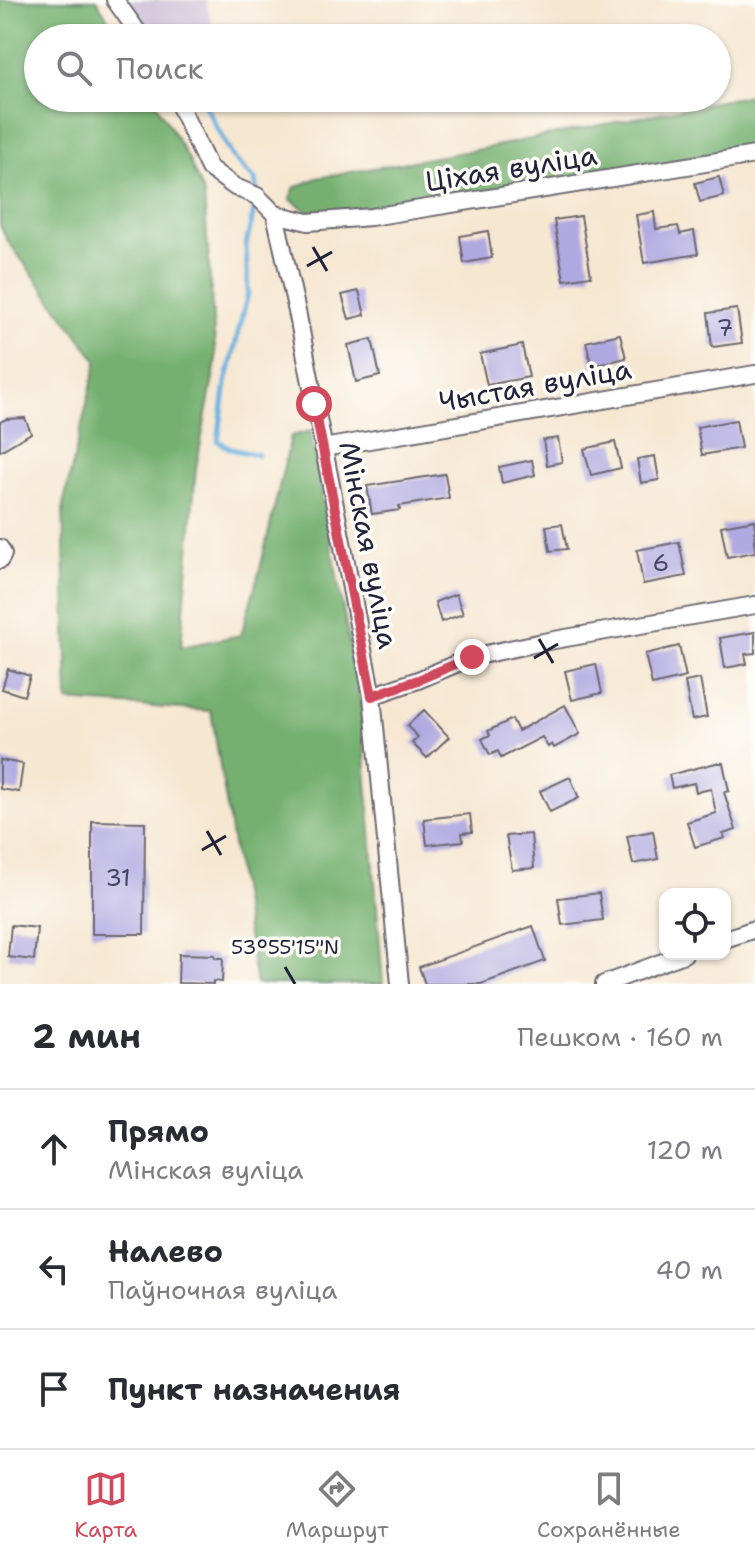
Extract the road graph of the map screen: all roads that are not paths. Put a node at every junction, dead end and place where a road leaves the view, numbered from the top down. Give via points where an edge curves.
1 (115, 0) edge
2 (132, 24) edge
3 (183, 112) edge
4 (755, 155) edge
5 (275, 214) junction
6 (755, 374) edge
7 (323, 448) junction
8 (0, 548) edge
9 (0, 560) edge
10 (755, 605) edge
11 (372, 696) junction
12 (755, 929) edge
13 (731, 937) edge
14 (668, 960) edge
15 (400, 984) edge
16 (604, 984) edge

1 - 2 street
3 - 5 street via 209,168 257,196
4 - 5 street, Ціхая вуліца via 371,217 308,222
5 - 7 street, Мінская вуліца
6 - 7 street, Чыстая вуліца
7 - 11 street, Мінская вуліца
8 - 9 street
10 - 11 street via 472,657
11 - 15 street, Мінская вуліца
12 - 13 street
14 - 16 street

